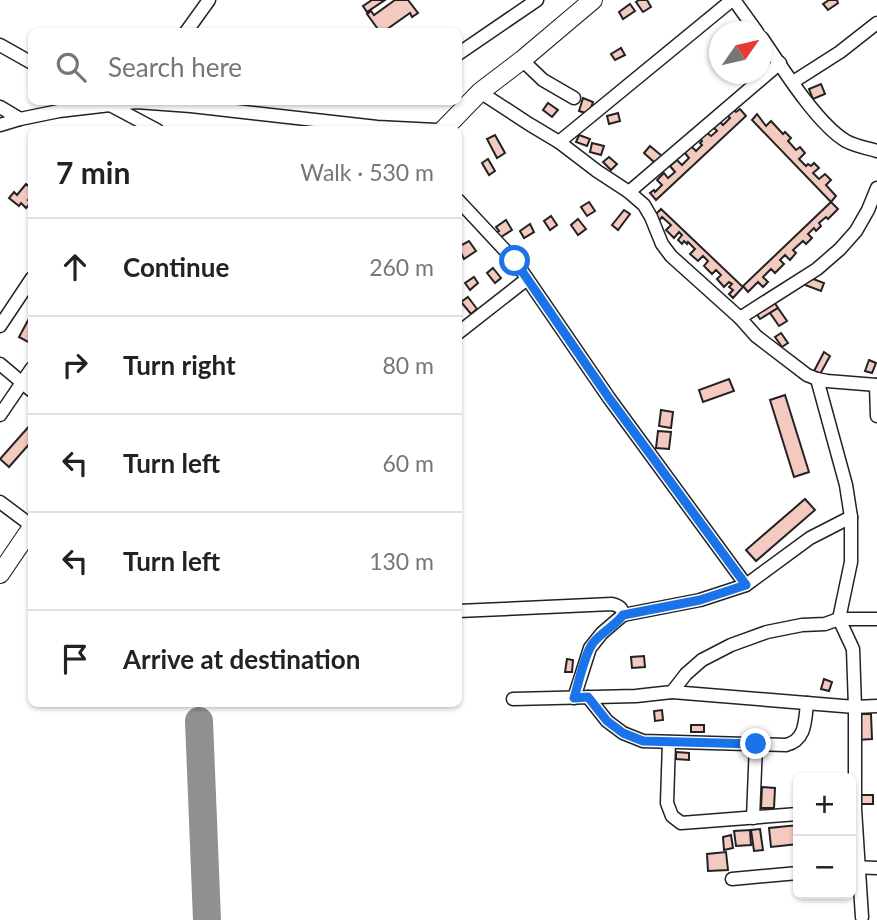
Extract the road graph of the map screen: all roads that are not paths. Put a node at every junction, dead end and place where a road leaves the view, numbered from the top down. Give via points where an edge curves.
1 (209, 0) edge
2 (537, 0) edge
3 (593, 0) edge
4 (733, 0) edge
5 (749, 21) edge
6 (875, 27) edge
7 (190, 28) edge
8 (0, 45) edge
9 (462, 51) edge
10 (772, 52) edge
11 (522, 60) junction
12 (28, 61) edge
13 (780, 63) junction
14 (793, 82) junction
15 (480, 92) junction
16 (575, 98) dead end
17 (94, 105) edge
18 (109, 105) edge
19 (177, 105) edge
20 (0, 107) edge
21 (20, 119) junction
22 (134, 124) edge
23 (0, 125) edge
24 (368, 126) edge
25 (447, 126) edge
26 (559, 142) junction
27 (877, 151) edge
28 (877, 188) edge
29 (629, 192) junction
30 (462, 204) edge
31 (527, 279) junction
32 (28, 284) edge
33 (740, 318) junction
34 (0, 326) edge
35 (462, 330) edge
36 (0, 365) edge
37 (817, 380) junction
38 (876, 385) edge
39 (27, 387) edge
40 (0, 415) edge
41 (877, 416) edge
42 (0, 502) edge
43 (851, 517) junction
44 (28, 524) edge
45 (28, 533) edge
46 (0, 574) edge
47 (746, 585) junction
48 (462, 611) edge
49 (623, 615) junction
50 (877, 618) edge
51 (839, 619) junction
52 (672, 692) junction
53 (581, 697) junction
54 (513, 699) dead end
55 (807, 703) junction
56 (877, 706) edge
57 (855, 707) junction
58 (669, 742) junction
59 (756, 744) junction
60 (854, 773) edge
61 (793, 814) edge
62 (753, 818) junction
63 (856, 867) edge
64 (877, 868) edge
65 (793, 873) edge
66 (856, 874) edge
67 (732, 879) dead end
68 (862, 917) dead end

1 - 7 street
2 - 9 street
3 - 11 highway
4 - 5 street
4 - 26 street
6 - 14 street
8 - 12 street
10 - 13 street
11 - 15 highway
11 - 16 street via 543,80
13 - 14 street
13 - 29 street
14 - 27 street via 845,141
15 - 25 highway
15 - 26 street
17 - 21 street
18 - 22 street
19 - 24 street
20 - 21 street
21 - 23 street
26 - 29 street
28 - 33 street via 856,230 840,249
29 - 33 street via 644,205 671,256
30 - 31 street
31 - 35 street
31 - 47 street
32 - 34 street
33 - 37 street via 756,336
36 - 39 street
37 - 38 street
37 - 43 street
38 - 41 street
39 - 40 street
42 - 44 street
43 - 47 street via 810,538
43 - 51 street via 851,562
45 - 46 highway
47 - 49 street via 700,600
48 - 49 street via 612,604 619,606
49 - 53 street via 590,648
50 - 51 street
51 - 52 street via 767,632 731,645 702,660
51 - 57 street via 853,649
52 - 53 street
52 - 55 street
53 - 54 street
53 - 58 street via 623,733 643,741
55 - 57 street
55 - 59 street via 802,735 795,743
56 - 57 street
57 - 60 street
58 - 59 street
58 - 62 street via 667,803 672,816 681,823
59 - 62 street
61 - 62 street
63 - 64 street
65 - 67 street
66 - 68 street

